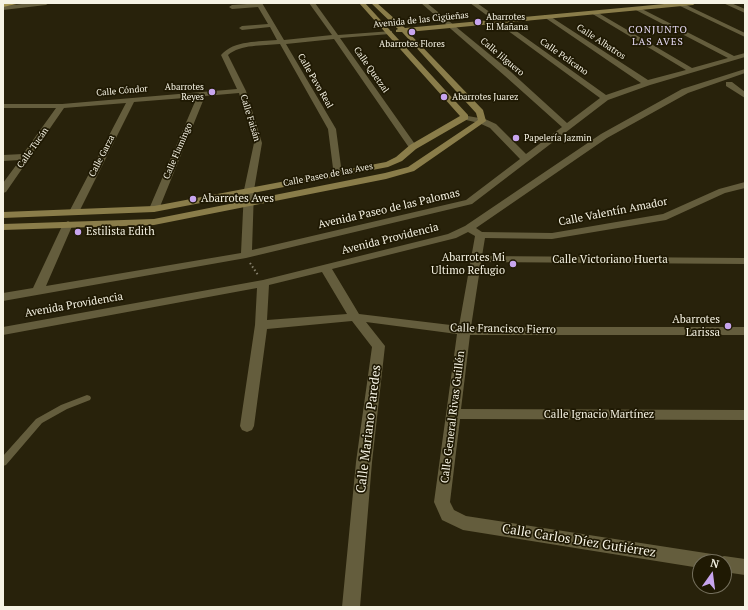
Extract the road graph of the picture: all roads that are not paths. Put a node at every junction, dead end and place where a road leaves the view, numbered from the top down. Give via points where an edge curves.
1 (18, 3) edge
2 (46, 3) edge
3 (312, 3) edge
4 (362, 3) edge
5 (374, 3) edge
6 (424, 3) edge
7 (473, 3) edge
8 (694, 3) edge
9 (726, 3) edge
10 (260, 4) edge
11 (680, 4) junction
12 (3, 6) edge
13 (232, 7) dead end
14 (636, 8) junction
15 (745, 11) edge
16 (592, 12) junction
17 (546, 16) junction
18 (497, 21) junction
19 (272, 25) junction
20 (451, 26) junction
21 (242, 28) dead end
22 (404, 31) junction
23 (390, 32) junction
24 (336, 36) junction
25 (745, 36) edge
26 (281, 42) junction
27 (224, 55) joint
28 (745, 55) edge
29 (733, 58) junction
30 (692, 70) junction
31 (745, 71) edge
32 (647, 83) junction
33 (729, 84) dead end
34 (242, 91) junction
35 (202, 94) junction
36 (745, 96) edge
37 (605, 98) junction
38 (131, 100) junction
39 (3, 106) edge
40 (62, 106) junction
41 (465, 117) junction
42 (482, 121) junction
43 (567, 127) junction
44 (413, 147) junction
45 (27, 157) junction
46 (3, 158) edge
47 (525, 159) junction
48 (337, 174) junction
49 (745, 185) edge
50 (3, 190) edge
51 (250, 190) junction
52 (250, 204) junction
53 (154, 209) junction
54 (74, 212) junction
55 (3, 215) edge
56 (68, 224) junction
57 (3, 227) edge
58 (474, 231) junction
59 (246, 255) junction
60 (476, 259) junction
61 (745, 261) edge
62 (325, 267) junction
63 (263, 283) junction
64 (37, 292) junction
65 (3, 297) edge
66 (355, 317) junction
67 (261, 325) junction
68 (464, 330) junction
69 (3, 331) edge
70 (745, 331) edge
71 (87, 398) dead end
72 (453, 414) junction
73 (745, 416) edge
74 (247, 426) dead end
75 (3, 462) edge
76 (448, 515) joint
77 (692, 559) edge
78 (732, 565) edge
79 (745, 567) edge
80 (351, 607) edge

1 - 12 main road
2 - 12 street
3 - 24 street, Calle Quetzal
4 - 23 street
5 - 22 street
6 - 20 street, Calle Jilguero
7 - 18 street, Calle Pelícano
8 - 11 street, Avenida de las Cigüeñas
9 - 15 street
10 - 13 street
10 - 19 street, Calle Pavo Real
11 - 14 street, Avenida de las Cigüeñas
11 - 25 street
14 - 16 street, Avenida de las Cigüeñas
14 - 29 street
16 - 17 street, Avenida de las Cigüeñas
16 - 30 street
17 - 18 street, Avenida de las Cigüeñas
17 - 32 street, Calle Albatros
18 - 20 street, Avenida de las Cigüeñas
18 - 37 street, Calle Pelícano
19 - 21 street
19 - 26 street, Calle Pavo Real
20 - 22 street, Avenida de las Cigüeñas
20 - 43 street, Calle Jilguero
22 - 23 street, Avenida de las Cigüeñas
22 - 42 street via 480,112
23 - 24 street, Avenida de las Cigüeñas
23 - 41 street
24 - 26 street, Avenida de las Cigüeñas
24 - 44 street, Calle Quetzal
26 - 27 street, Avenida de las Cigüeñas via 238,46
26 - 48 street, Calle Pavo Real via 332,129
27 - 34 street, Calle Faisán
28 - 29 street, Avenida Paseo de las Palomas
29 - 30 street, Avenida Paseo de las Palomas
30 - 32 street, Avenida Paseo de las Palomas
31 - 58 street, Avenida Providencia via 685,91 604,136
32 - 37 street, Avenida Paseo de las Palomas
33 - 36 street
34 - 35 street, Calle Cóndor
34 - 51 street, Calle Faisán via 258,143
35 - 38 street, Calle Cóndor
35 - 53 street, Calle Flamingo
37 - 43 street, Avenida Paseo de las Palomas
38 - 40 street, Calle Cóndor
38 - 54 street, Calle Garza
39 - 40 street, Calle Cóndor
40 - 45 street, Calle Tucán
41 - 42 street
41 - 44 street, Calle Paseo de las Aves
42 - 47 street via 493,126
42 - 52 street, Calle Paseo de las Aves via 411,169
43 - 47 street, Avenida Paseo de las Palomas
44 - 48 street, Calle Paseo de las Aves via 399,159 388,164
45 - 46 street
45 - 50 street, Calle Tucán
47 - 59 street, Avenida Paseo de las Palomas via 469,202
48 - 51 street, Calle Paseo de las Aves
49 - 58 street, Calle Valentín Amador via 722,191 666,217 552,236
51 - 52 street, Calle Faisán
51 - 53 street, Calle Paseo de las Aves
52 - 56 street, Calle Paseo de las Aves via 154,222
52 - 59 street, Calle Faisán
53 - 54 street, Calle Paseo de las Aves
54 - 55 street, Calle Paseo de las Aves
56 - 57 street, Calle Paseo de las Aves
56 - 64 street
58 - 60 street, Calle General Rivas Guillén
58 - 62 street, Avenida Providencia
59 - 64 street, Avenida Paseo de las Palomas
60 - 61 street, Calle Victoriano Huerta
60 - 68 street, Calle General Rivas Guillén
62 - 63 street, Avenida Providencia
62 - 66 street, Calle Mariano Paredes
63 - 67 street
63 - 69 street, Avenida Providencia
64 - 65 street, Avenida Paseo de las Palomas
66 - 67 street, Calle Francisco Fierro
66 - 68 street, Calle Francisco Fierro
66 - 80 street, Calle Mariano Paredes via 379,346 364,462
67 - 74 street
68 - 70 street, Calle Francisco Fierro
68 - 72 street, Calle General Rivas Guillén
71 - 75 lane via 39,421
72 - 73 street, Calle Ignacio Martínez
72 - 76 street, Calle General Rivas Guillén via 442,502
76 - 77 street, Calle Carlos Díez Gutiérrez via 463,523
78 - 79 street

